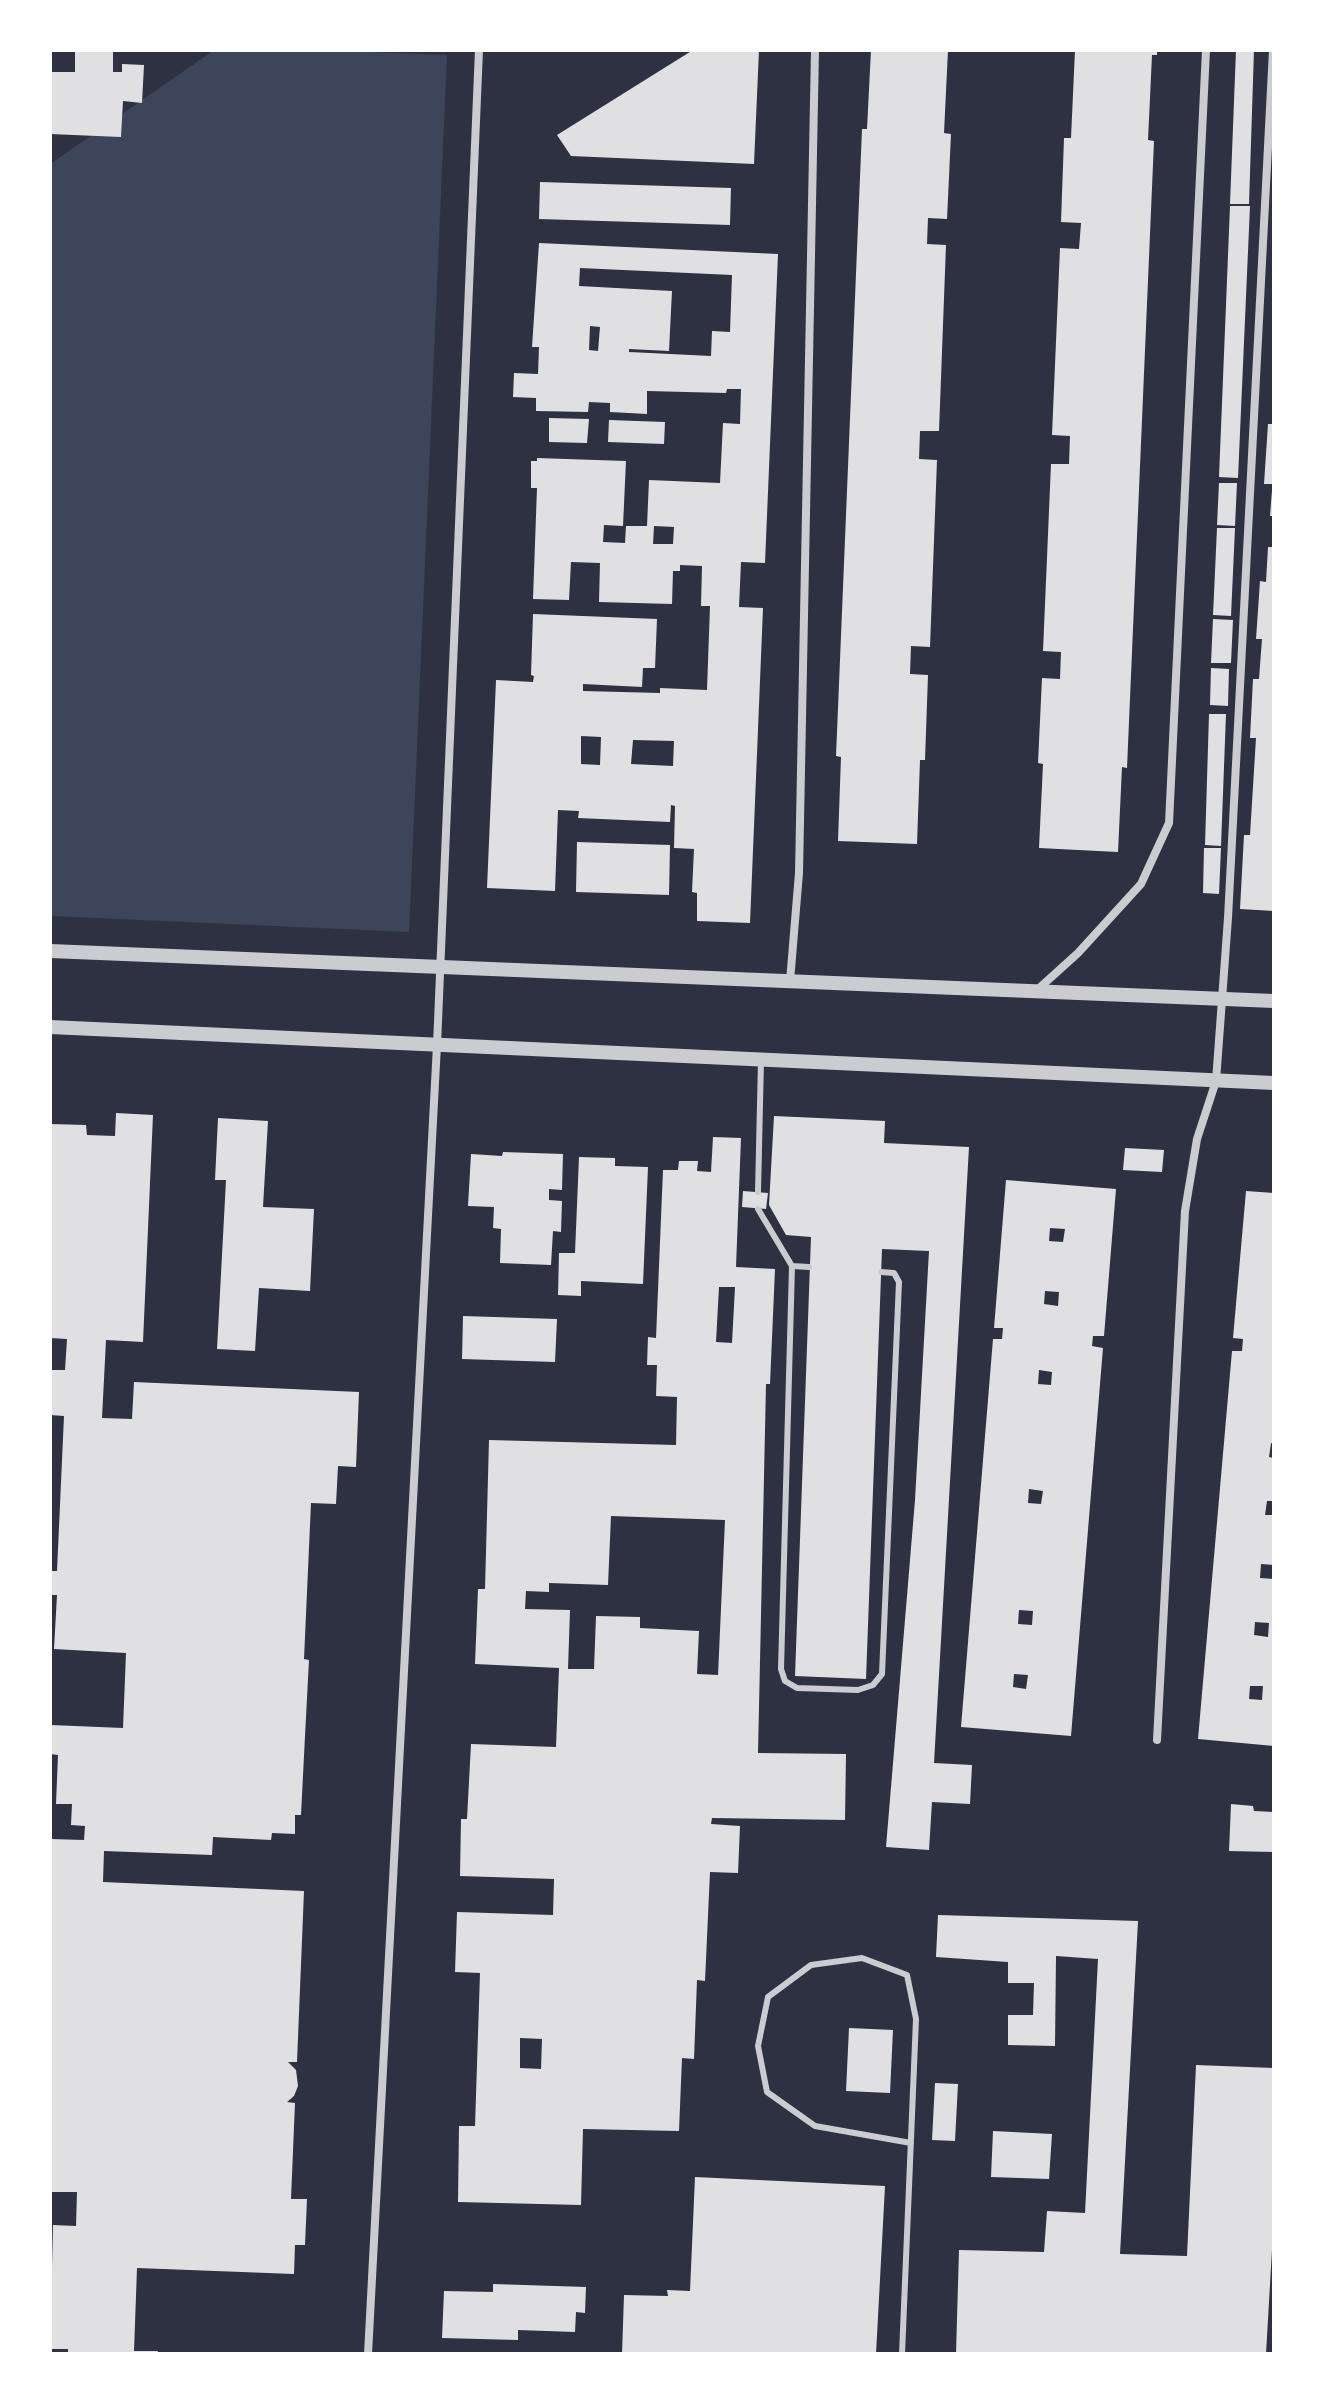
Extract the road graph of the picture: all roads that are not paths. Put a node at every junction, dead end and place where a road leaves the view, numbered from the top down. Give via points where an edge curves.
1 (479, 50) edge
2 (815, 50) edge
3 (1206, 50) edge
4 (1273, 50) edge
5 (50, 951) edge
6 (439, 967) junction
7 (790, 981) junction
8 (1036, 991) junction
9 (1221, 998) junction
10 (1274, 1001) edge
11 (50, 1027) edge
12 (437, 1045) junction
13 (761, 1060) junction
14 (1216, 1081) junction
15 (1274, 1083) edge
16 (758, 1192) dead end
17 (758, 1209) dead end
18 (792, 1266) junction
19 (809, 1267) dead end
20 (881, 1272) dead end
21 (1157, 1740) dead end
22 (911, 2143) junction
23 (368, 2354) edge
24 (902, 2354) edge

1 - 6 street
2 - 7 street via 799,873
3 - 8 street via 1169,823 1141,884
4 - 9 street
5 - 6 street
6 - 7 street
6 - 12 street
7 - 8 street
8 - 9 street
9 - 10 street
9 - 14 street
11 - 12 street
12 - 13 street
12 - 23 street
13 - 14 street
13 - 16 lane
14 - 15 street
14 - 21 street via 1197,1139 1185,1211
17 - 18 lane
18 - 19 lane
18 - 20 lane via 781,1669 785,1681 797,1688 858,1690 873,1685 882,1674 899,1282 894,1273
22 - 22 lane via 916,2019 907,1975 862,1958 811,1965 768,1997 758,2046 767,2092 815,2126
22 - 24 lane

